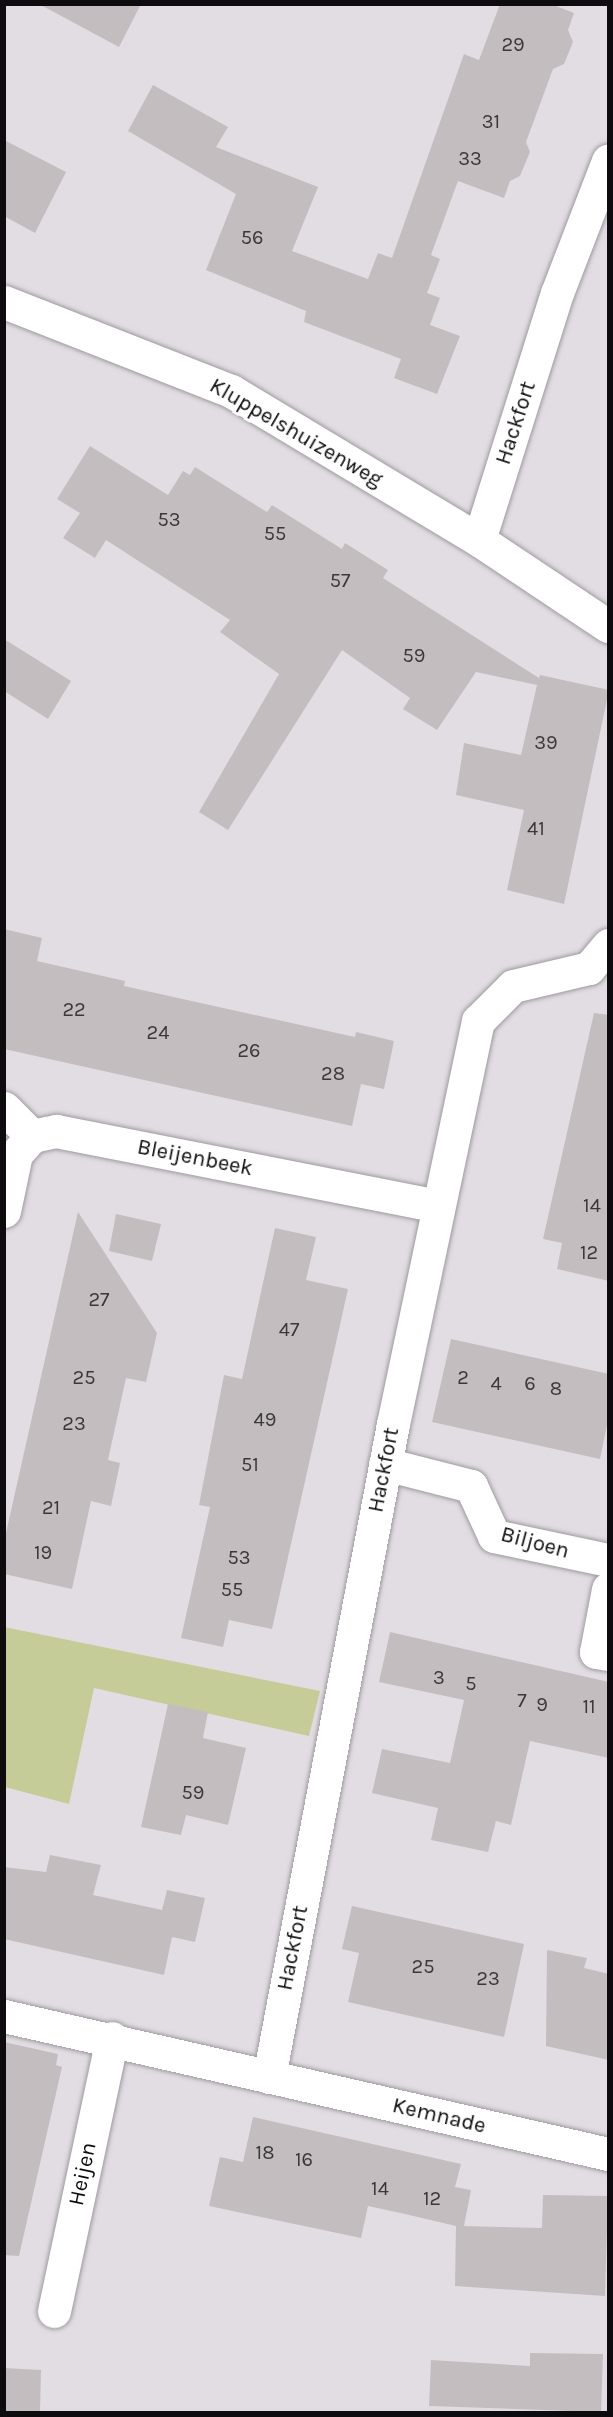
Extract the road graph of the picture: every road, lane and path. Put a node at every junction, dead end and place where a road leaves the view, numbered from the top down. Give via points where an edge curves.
1 (609, 160) edge
2 (4, 302) edge
3 (479, 540) junction
4 (609, 626) edge
5 (609, 945) edge
6 (4, 1108) edge
7 (32, 1136) junction
8 (438, 1206) junction
9 (4, 1211) edge
10 (385, 1464) junction
11 (609, 1560) edge
12 (609, 1589) edge
13 (609, 1654) edge
14 (4, 2016) edge
15 (112, 2038) junction
16 (269, 2077) junction
17 (609, 2154) edge
18 (54, 2310) dead end

1 - 3 street, Hackfort via 557,293
2 - 3 street, Kluppelshuizenweg via 231,391
3 - 4 street
5 - 8 street, Hackfort via 589,968 513,986 478,1021
6 - 7 street
7 - 8 street, Bleijenbeek via 56,1131
7 - 9 street via 16,1154
8 - 10 street, Hackfort
10 - 11 street, Biljoen via 471,1486 494,1536
10 - 16 street, Hackfort
12 - 13 street via 596,1652
14 - 15 street
15 - 16 street
15 - 18 street, Heijen
16 - 17 street, Kemnade

